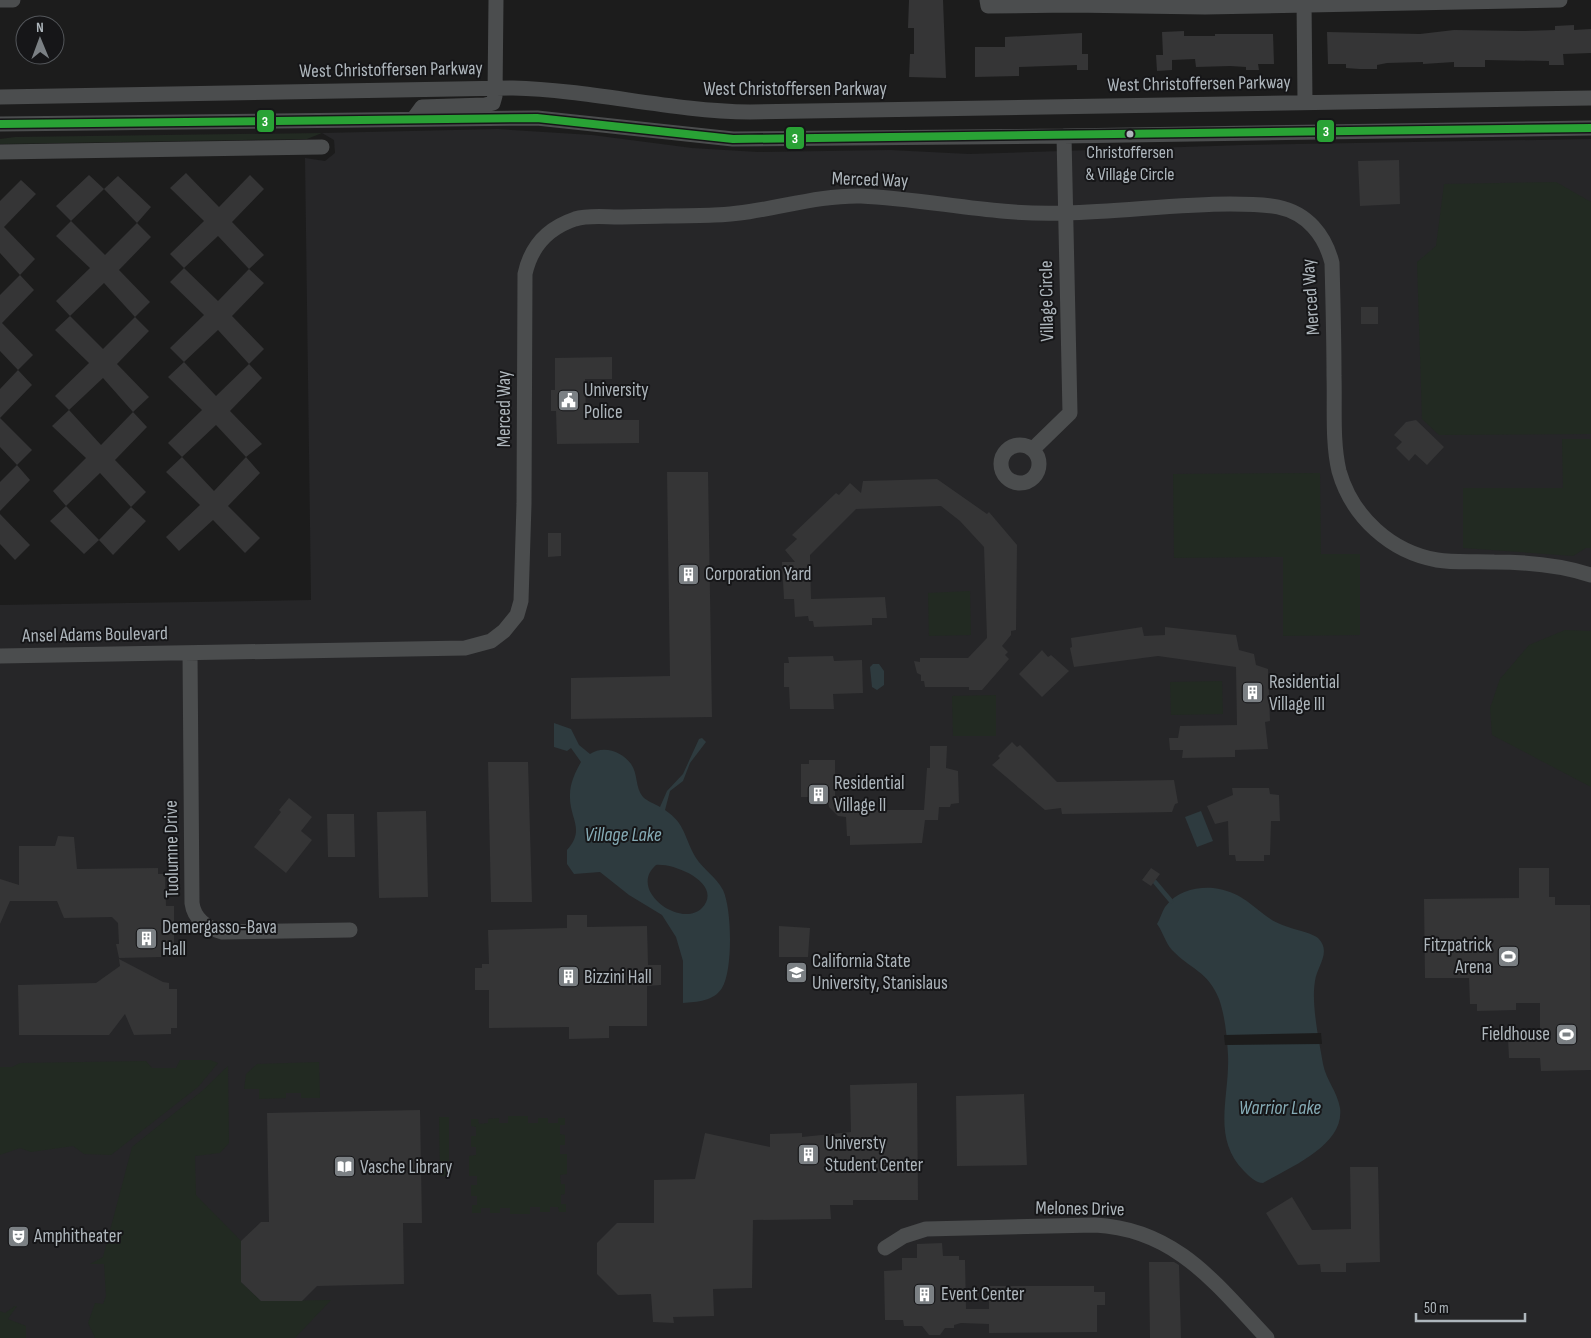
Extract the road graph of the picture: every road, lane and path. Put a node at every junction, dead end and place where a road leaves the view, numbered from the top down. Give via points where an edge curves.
1 (0, 0) edge
2 (12, 0) edge
3 (496, 0) edge
4 (1560, 0) edge
5 (1458, 1) edge
6 (988, 3) edge
7 (1144, 3) edge
8 (1304, 3) edge
9 (495, 88) junction
10 (0, 97) edge
11 (1591, 98) edge
12 (1305, 102) junction
13 (414, 118) junction
14 (0, 124) edge
15 (1591, 128) edge
16 (1064, 136) junction
17 (322, 147) dead end
18 (0, 152) edge
19 (1064, 213) junction
20 (1033, 449) dead end
21 (1591, 575) edge
22 (190, 653) junction
23 (0, 656) edge
24 (350, 930) dead end
25 (885, 1248) dead end
26 (1267, 1338) edge

1 - 2 street
3 - 9 street
4 - 5 street
5 - 8 street
6 - 7 street
7 - 8 street
8 - 12 street
9 - 10 street, West Christoffersen Parkway
9 - 12 street, West Christoffersen Parkway via 750,112
9 - 13 street via 494,100 490,104 427,106 418,110
11 - 12 street, West Christoffersen Parkway
13 - 14 street
13 - 16 street via 559,119 733,139
15 - 16 street
16 - 19 street, Village Circle
17 - 18 street
19 - 20 street, Village Circle via 1070,413
19 - 21 street, Merced Way via 1197,204 1256,204 1298,214 1314,226 1325,241 1332,263 1336,454 1346,488 1372,527 1387,541 1436,560 1540,564
19 - 22 street, Merced Way via 972,209 891,198 836,196 722,215 578,218 551,230 540,241 525,274 521,602 512,623 491,641 465,648
22 - 23 street, Ansel Adams Boulevard
22 - 24 street, Tuolumne Drive via 192,903 196,914 208,926 222,932
25 - 26 street, Melones Drive via 904,1236 926,1230 1095,1225 1130,1229 1162,1242 1190,1260

